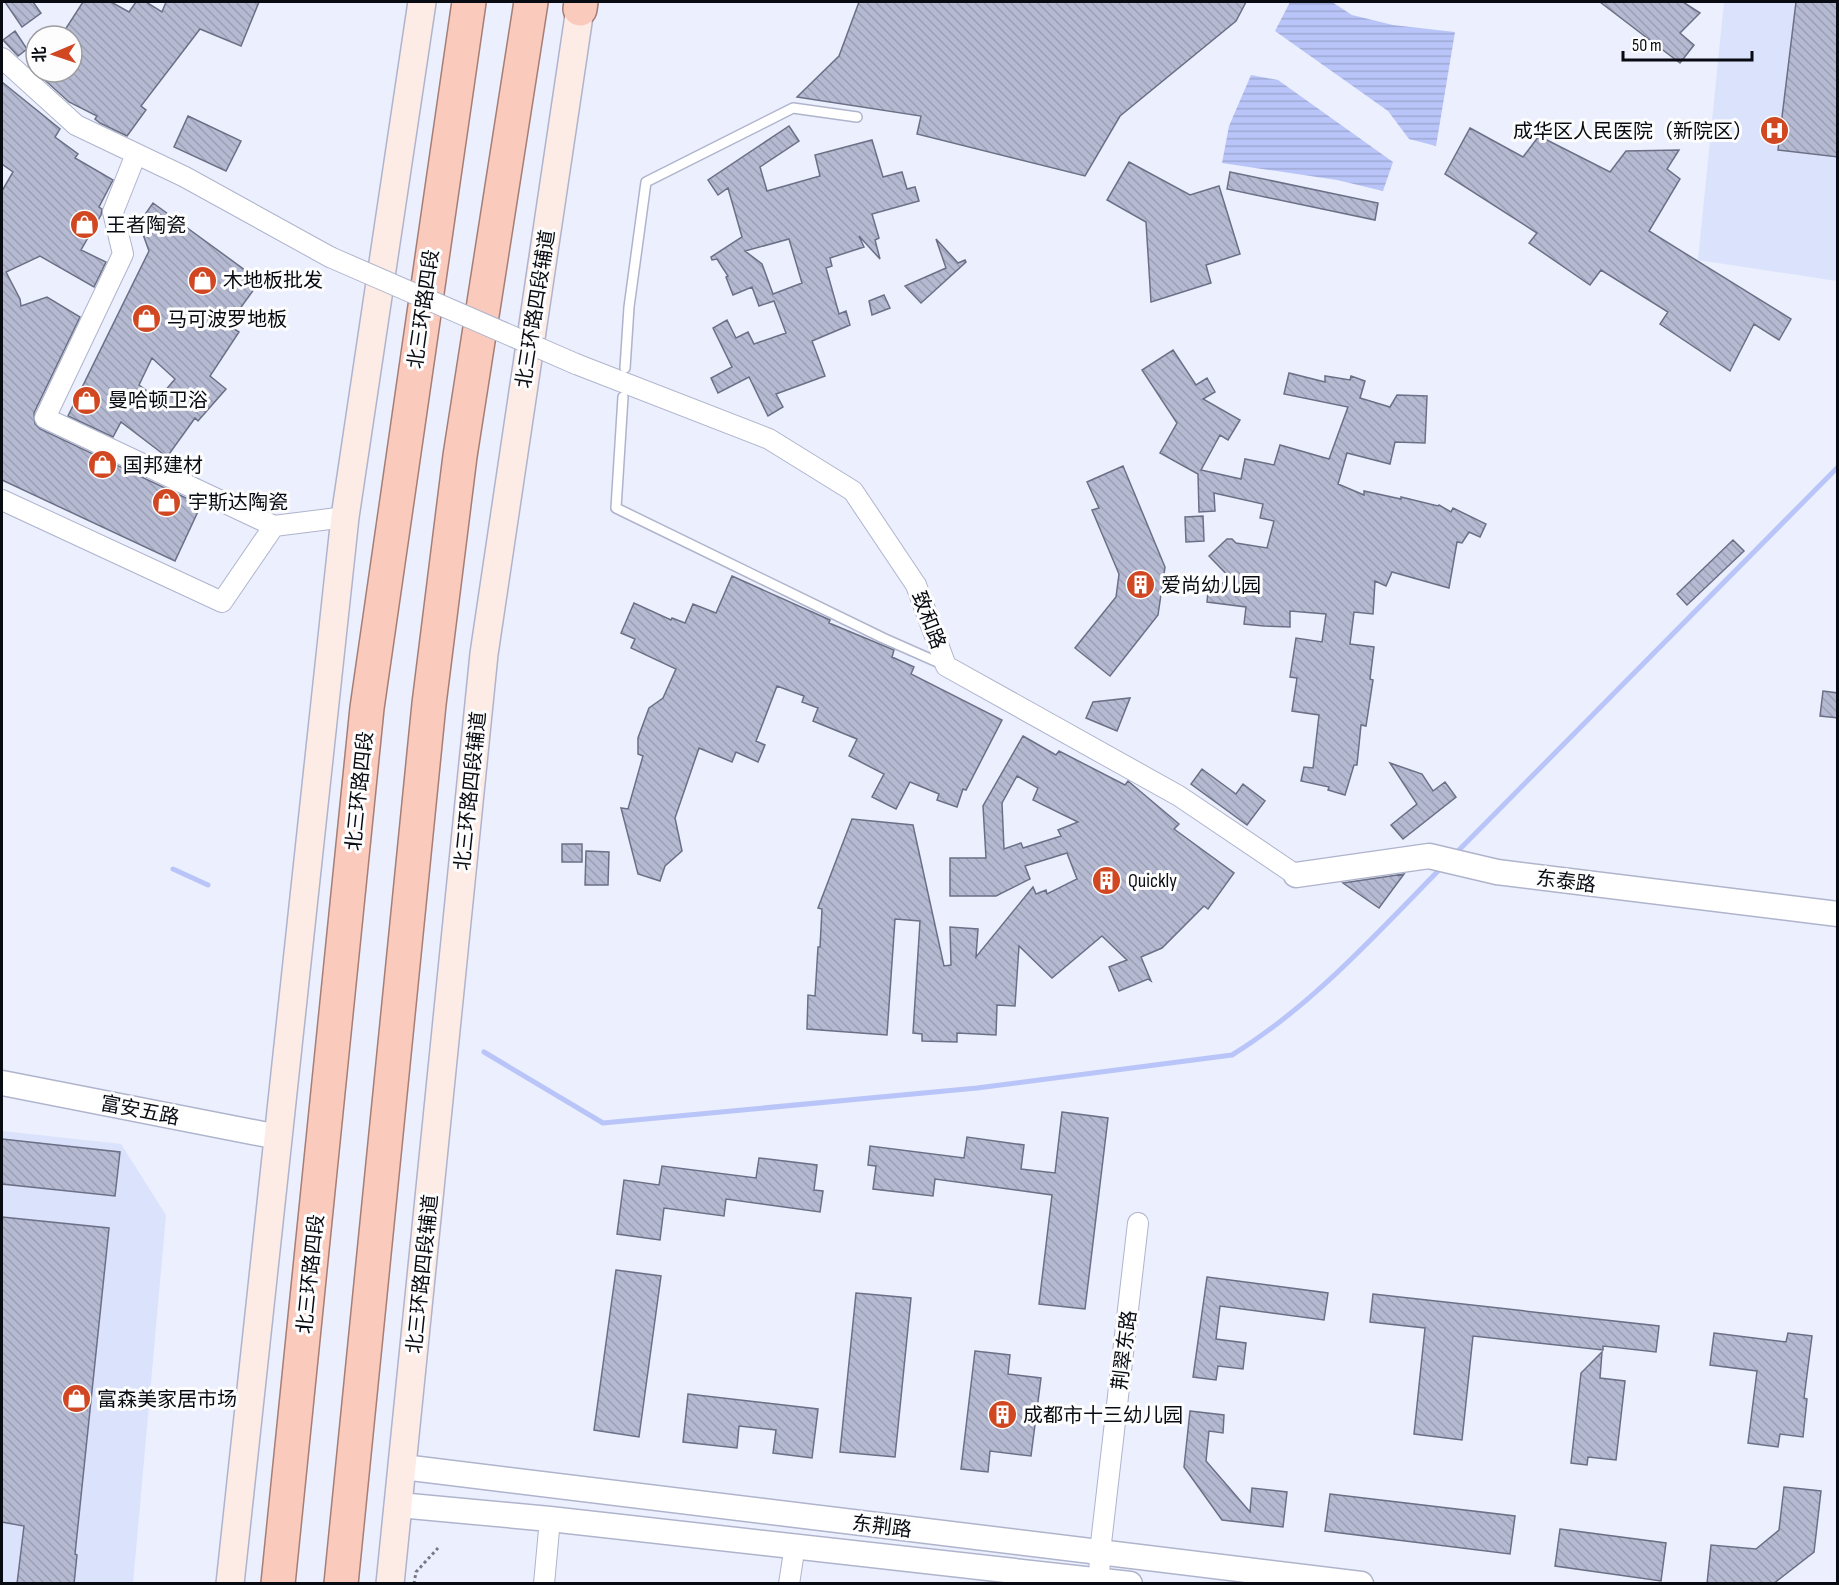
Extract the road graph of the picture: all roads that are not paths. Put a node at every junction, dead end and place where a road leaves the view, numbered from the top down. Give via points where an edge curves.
1 (422, 2) edge
2 (469, 2) edge
3 (531, 2) edge
4 (581, 4) edge
5 (2, 58) edge
6 (857, 117) dead end
7 (136, 154) junction
8 (625, 368) dead end
9 (623, 397) dead end
10 (2, 500) edge
11 (345, 517) junction
12 (274, 526) junction
13 (946, 666) junction
14 (1296, 875) joint
15 (1838, 914) edge
16 (2, 1083) edge
17 (278, 1137) junction
18 (1138, 1223) dead end
19 (403, 1467) junction
20 (399, 1505) junction
21 (550, 1519) junction
22 (283, 1531) junction
23 (795, 1545) junction
24 (1100, 1552) junction
25 (1099, 1582) edge
26 (230, 1584) edge
27 (268, 1584) edge
28 (278, 1584) edge
29 (341, 1584) edge
30 (390, 1584) edge
31 (544, 1584) edge
32 (789, 1584) edge
33 (1130, 1584) edge
34 (1361, 1584) edge

1 - 11 main road
2 - 22 highway, 北三环路四段 via 367,708
3 - 29 highway via 460,456 429,704
4 - 19 main road, 北三环路四段辅道 via 484,654
5 - 7 street, 致和路 via 76,125
6 - 8 lane via 793,108 646,182
7 - 12 street via 113,212 123,254 45,418
7 - 13 street, 致和路, bridge via 330,257 576,364 769,439 853,491 916,585
9 - 13 lane via 616,508
10 - 12 street via 222,602
11 - 12 street
11 - 17 main road
13 - 14 street, 致和路 via 1179,796
14 - 15 street, 东泰路 via 1429,856 1497,872
16 - 17 street, 富安五路
17 - 26 main road
18 - 24 street, 荆翠东路
19 - 20 main road, 北三环路四段辅道
19 - 24 street, 东荆路
20 - 21 street, 东荆路
20 - 30 main road, 北三环路四段辅道
21 - 23 street, 东荆路
21 - 31 street
22 - 27 highway
22 - 28 highway, 北三环路四段
23 - 25 street, 东荆路
23 - 32 street
24 - 25 street, 荆翠东路
24 - 34 street, 东荆路
25 - 33 street, 东荆路

